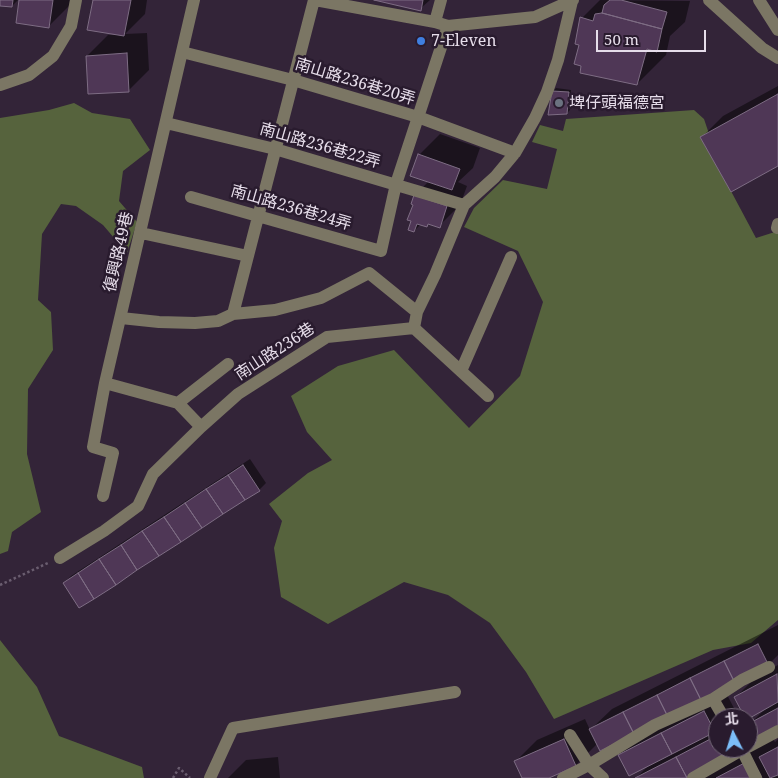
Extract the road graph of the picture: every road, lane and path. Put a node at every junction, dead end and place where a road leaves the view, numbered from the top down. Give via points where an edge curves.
1 (76, 0) edge
2 (194, 0) edge
3 (314, 0) edge
4 (441, 0) edge
5 (709, 0) edge
6 (759, 0) edge
7 (572, 1) edge
8 (435, 22) junction
9 (448, 26) junction
10 (778, 30) edge
11 (182, 52) junction
12 (778, 58) edge
13 (293, 80) junction
14 (0, 84) edge
15 (418, 117) junction
16 (166, 123) junction
17 (275, 149) junction
18 (515, 153) junction
19 (396, 184) junction
20 (191, 197) dead end
21 (464, 205) junction
22 (258, 215) junction
23 (140, 232) junction
24 (248, 256) junction
25 (511, 257) dead end
26 (417, 312) junction
27 (233, 314) junction
28 (121, 318) junction
29 (414, 328) junction
30 (228, 364) dead end
31 (461, 371) junction
32 (105, 382) junction
33 (488, 396) dead end
34 (178, 403) junction
35 (201, 426) junction
36 (102, 496) dead end
37 (60, 558) joint
38 (0, 586) edge
39 (769, 667) dead end
40 (456, 692) dead end
41 (713, 699) junction
42 (718, 708) edge
43 (778, 731) edge
44 (570, 735) dead end
45 (758, 741) edge
46 (727, 758) edge
47 (748, 758) edge
48 (589, 764) junction
49 (173, 778) edge
50 (190, 778) edge
51 (210, 778) edge
52 (563, 778) edge
53 (603, 778) edge
54 (693, 778) edge
55 (756, 778) edge

1 - 14 street via 71,26 53,56 29,75
2 - 11 street, 復興路49巷
3 - 8 street
3 - 13 street
4 - 8 street
5 - 12 street via 762,48
6 - 10 street
7 - 9 street via 535,17
7 - 18 street via 547,92
8 - 9 street
9 - 15 street
11 - 13 street, 南山路236巷20弄
11 - 16 street, 復興路49巷
13 - 15 street, 南山路236巷20弄
13 - 17 street
15 - 18 street, 南山路236巷20弄
15 - 19 street
16 - 17 street, 南山路236巷22弄
16 - 23 street, 復興路49巷
17 - 19 street, 南山路236巷22弄
17 - 22 street
18 - 21 street via 495,177
19 - 21 street, 南山路236巷22弄
19 - 22 street, 南山路236巷24弄 via 381,251
20 - 22 street, 南山路236巷24弄
21 - 26 street
22 - 24 street
23 - 24 street
23 - 28 street, 復興路49巷
24 - 27 street
25 - 31 street
26 - 27 street via 369,274 321,298 275,310
26 - 29 street
27 - 28 street via 218,321 195,323
28 - 32 street, 復興路49巷
29 - 31 street
29 - 35 street, 南山路236巷 via 327,337 238,394
30 - 34 street
31 - 33 street
32 - 34 street
32 - 36 street, 復興路49巷 via 93,448 113,453
34 - 35 street
35 - 37 street, 南山路236巷 via 153,474 138,506
37 - 38 path
39 - 41 street
40 - 51 street via 233,728
41 - 42 street
41 - 48 street via 655,726
43 - 45 street
44 - 48 street
46 - 54 street
47 - 55 street
48 - 52 street
48 - 53 street
49 - 50 path via 179,768

